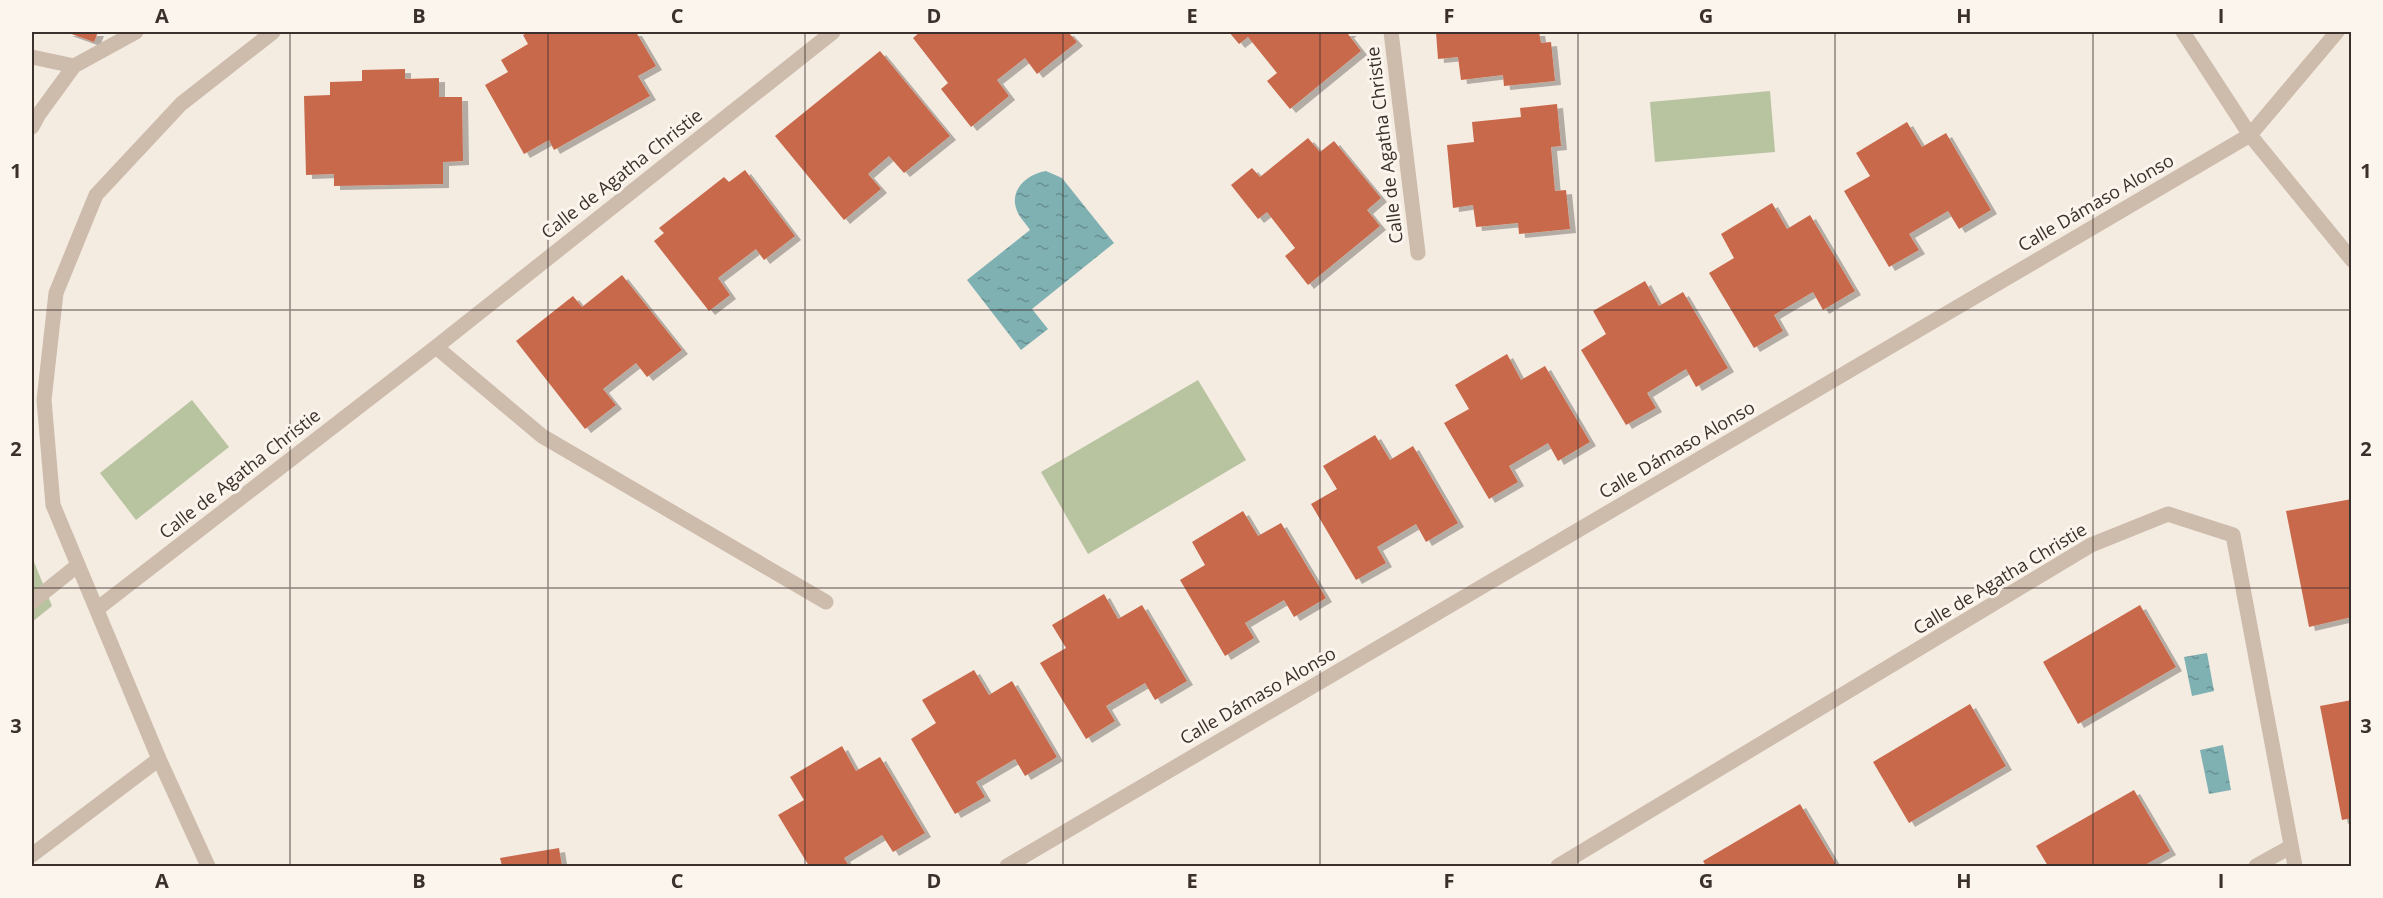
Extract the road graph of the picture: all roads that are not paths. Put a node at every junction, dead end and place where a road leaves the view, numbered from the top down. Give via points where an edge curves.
1 (136, 32) edge
2 (273, 32) edge
3 (833, 32) edge
4 (1391, 32) edge
5 (2182, 32) edge
6 (2337, 32) edge
7 (32, 57) edge
8 (75, 66) junction
9 (32, 127) edge
10 (2250, 135) junction
11 (1418, 253) dead end
12 (2352, 260) edge
13 (436, 347) junction
14 (78, 565) junction
15 (32, 602) edge
16 (826, 602) dead end
17 (97, 609) junction
18 (159, 759) junction
19 (2290, 847) junction
20 (32, 855) edge
21 (208, 867) edge
22 (1007, 867) edge
23 (1558, 867) edge
24 (2256, 867) edge
25 (2295, 867) edge

1 - 8 street
2 - 14 street via 181,104 96,195 56,293 44,400 53,505
3 - 13 street, Calle de Agatha Christie
4 - 11 street, Calle de Agatha Christie
5 - 10 street
6 - 10 street, Calle Dámaso Alonso
7 - 8 street
8 - 9 street
10 - 12 street
10 - 22 street, Calle Dámaso Alonso
13 - 16 street via 542,436
13 - 17 street, Calle de Agatha Christie
14 - 15 street
14 - 17 street
17 - 18 street
18 - 20 street
18 - 21 street
19 - 23 street, Calle de Agatha Christie via 2232,535 2168,514 2091,545
19 - 24 street
19 - 25 street, Calle de Agatha Christie

